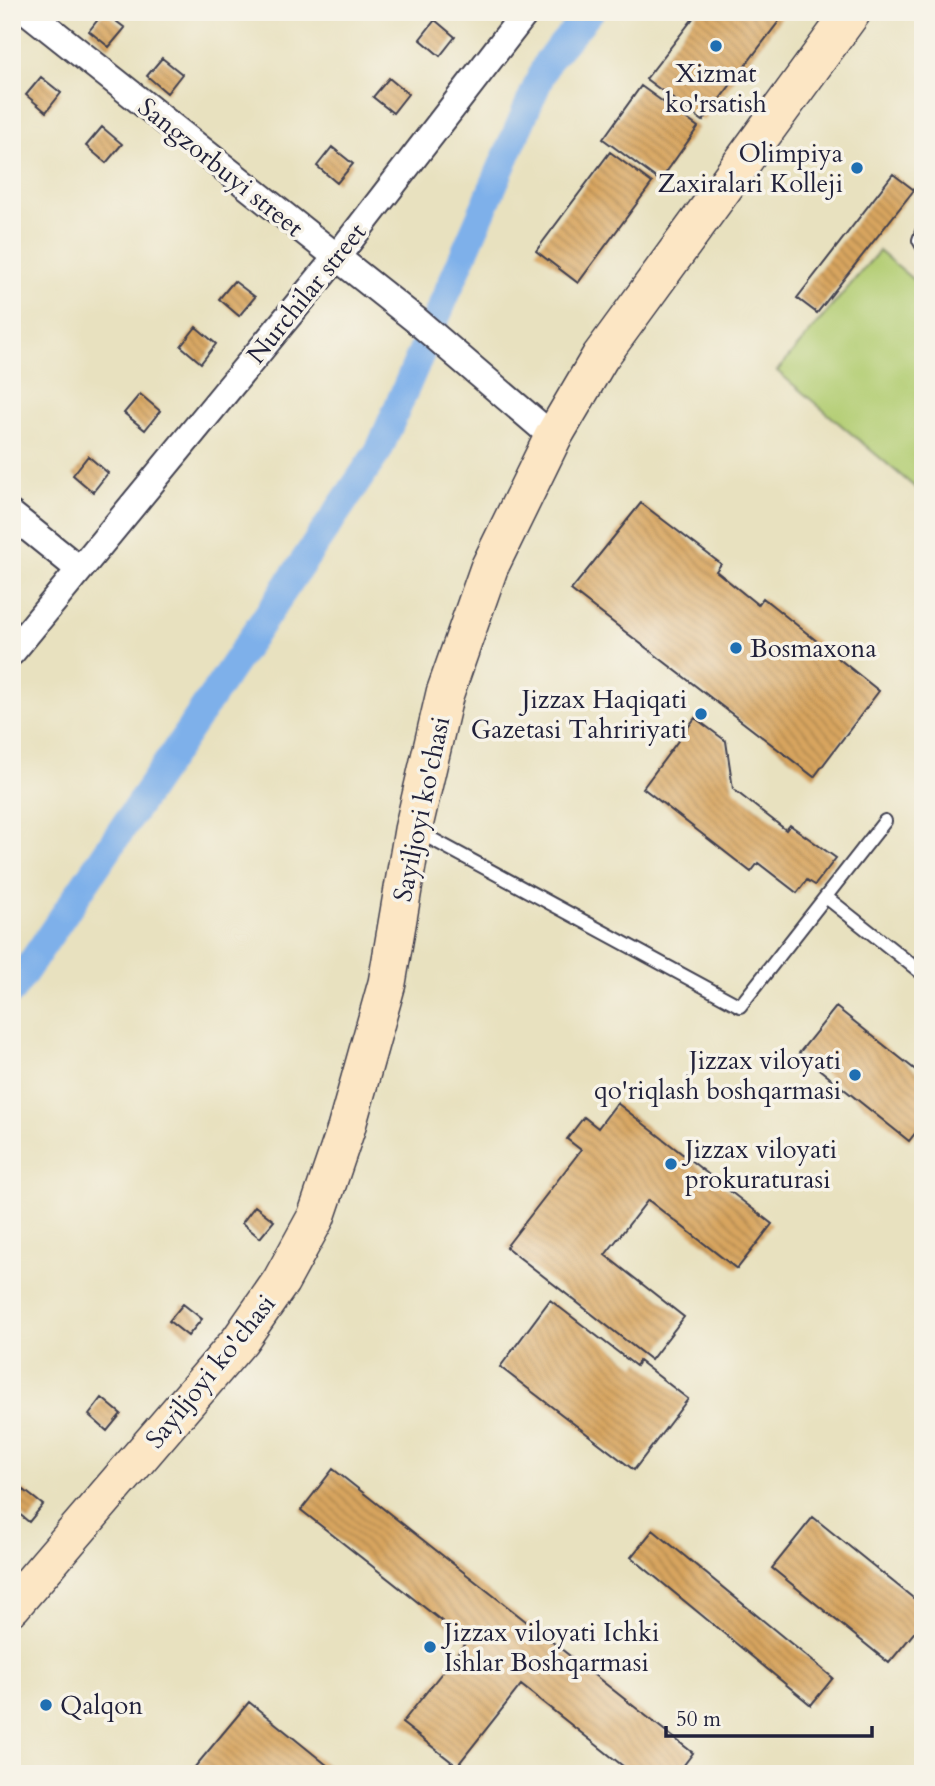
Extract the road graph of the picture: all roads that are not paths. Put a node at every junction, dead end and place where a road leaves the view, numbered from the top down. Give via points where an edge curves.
1 (28, 12) edge
2 (526, 12) edge
3 (852, 12) edge
4 (923, 229) edge
5 (923, 247) edge
6 (335, 258) junction
7 (553, 437) junction
8 (12, 515) edge
9 (79, 569) junction
10 (12, 652) edge
11 (886, 821) dead end
12 (413, 830) junction
13 (826, 897) junction
14 (923, 974) edge
15 (12, 1606) edge

1 - 6 street, Sangzorbuyi street
2 - 6 street, Nurchilar street
3 - 7 main road, Sayiljoyi ko'chasi via 600,357
4 - 5 lane via 919,240
6 - 7 street, Sangzorbuyi street
6 - 9 street, Nurchilar street
7 - 12 main road, Sayiljoyi ko'chasi via 489,568 445,693
8 - 9 street
9 - 10 street, Nurchilar street
11 - 13 lane
12 - 13 lane via 740,1006
12 - 15 main road, Sayiljoyi ko'chasi via 387,983 316,1217 281,1281 240,1340
13 - 14 lane

